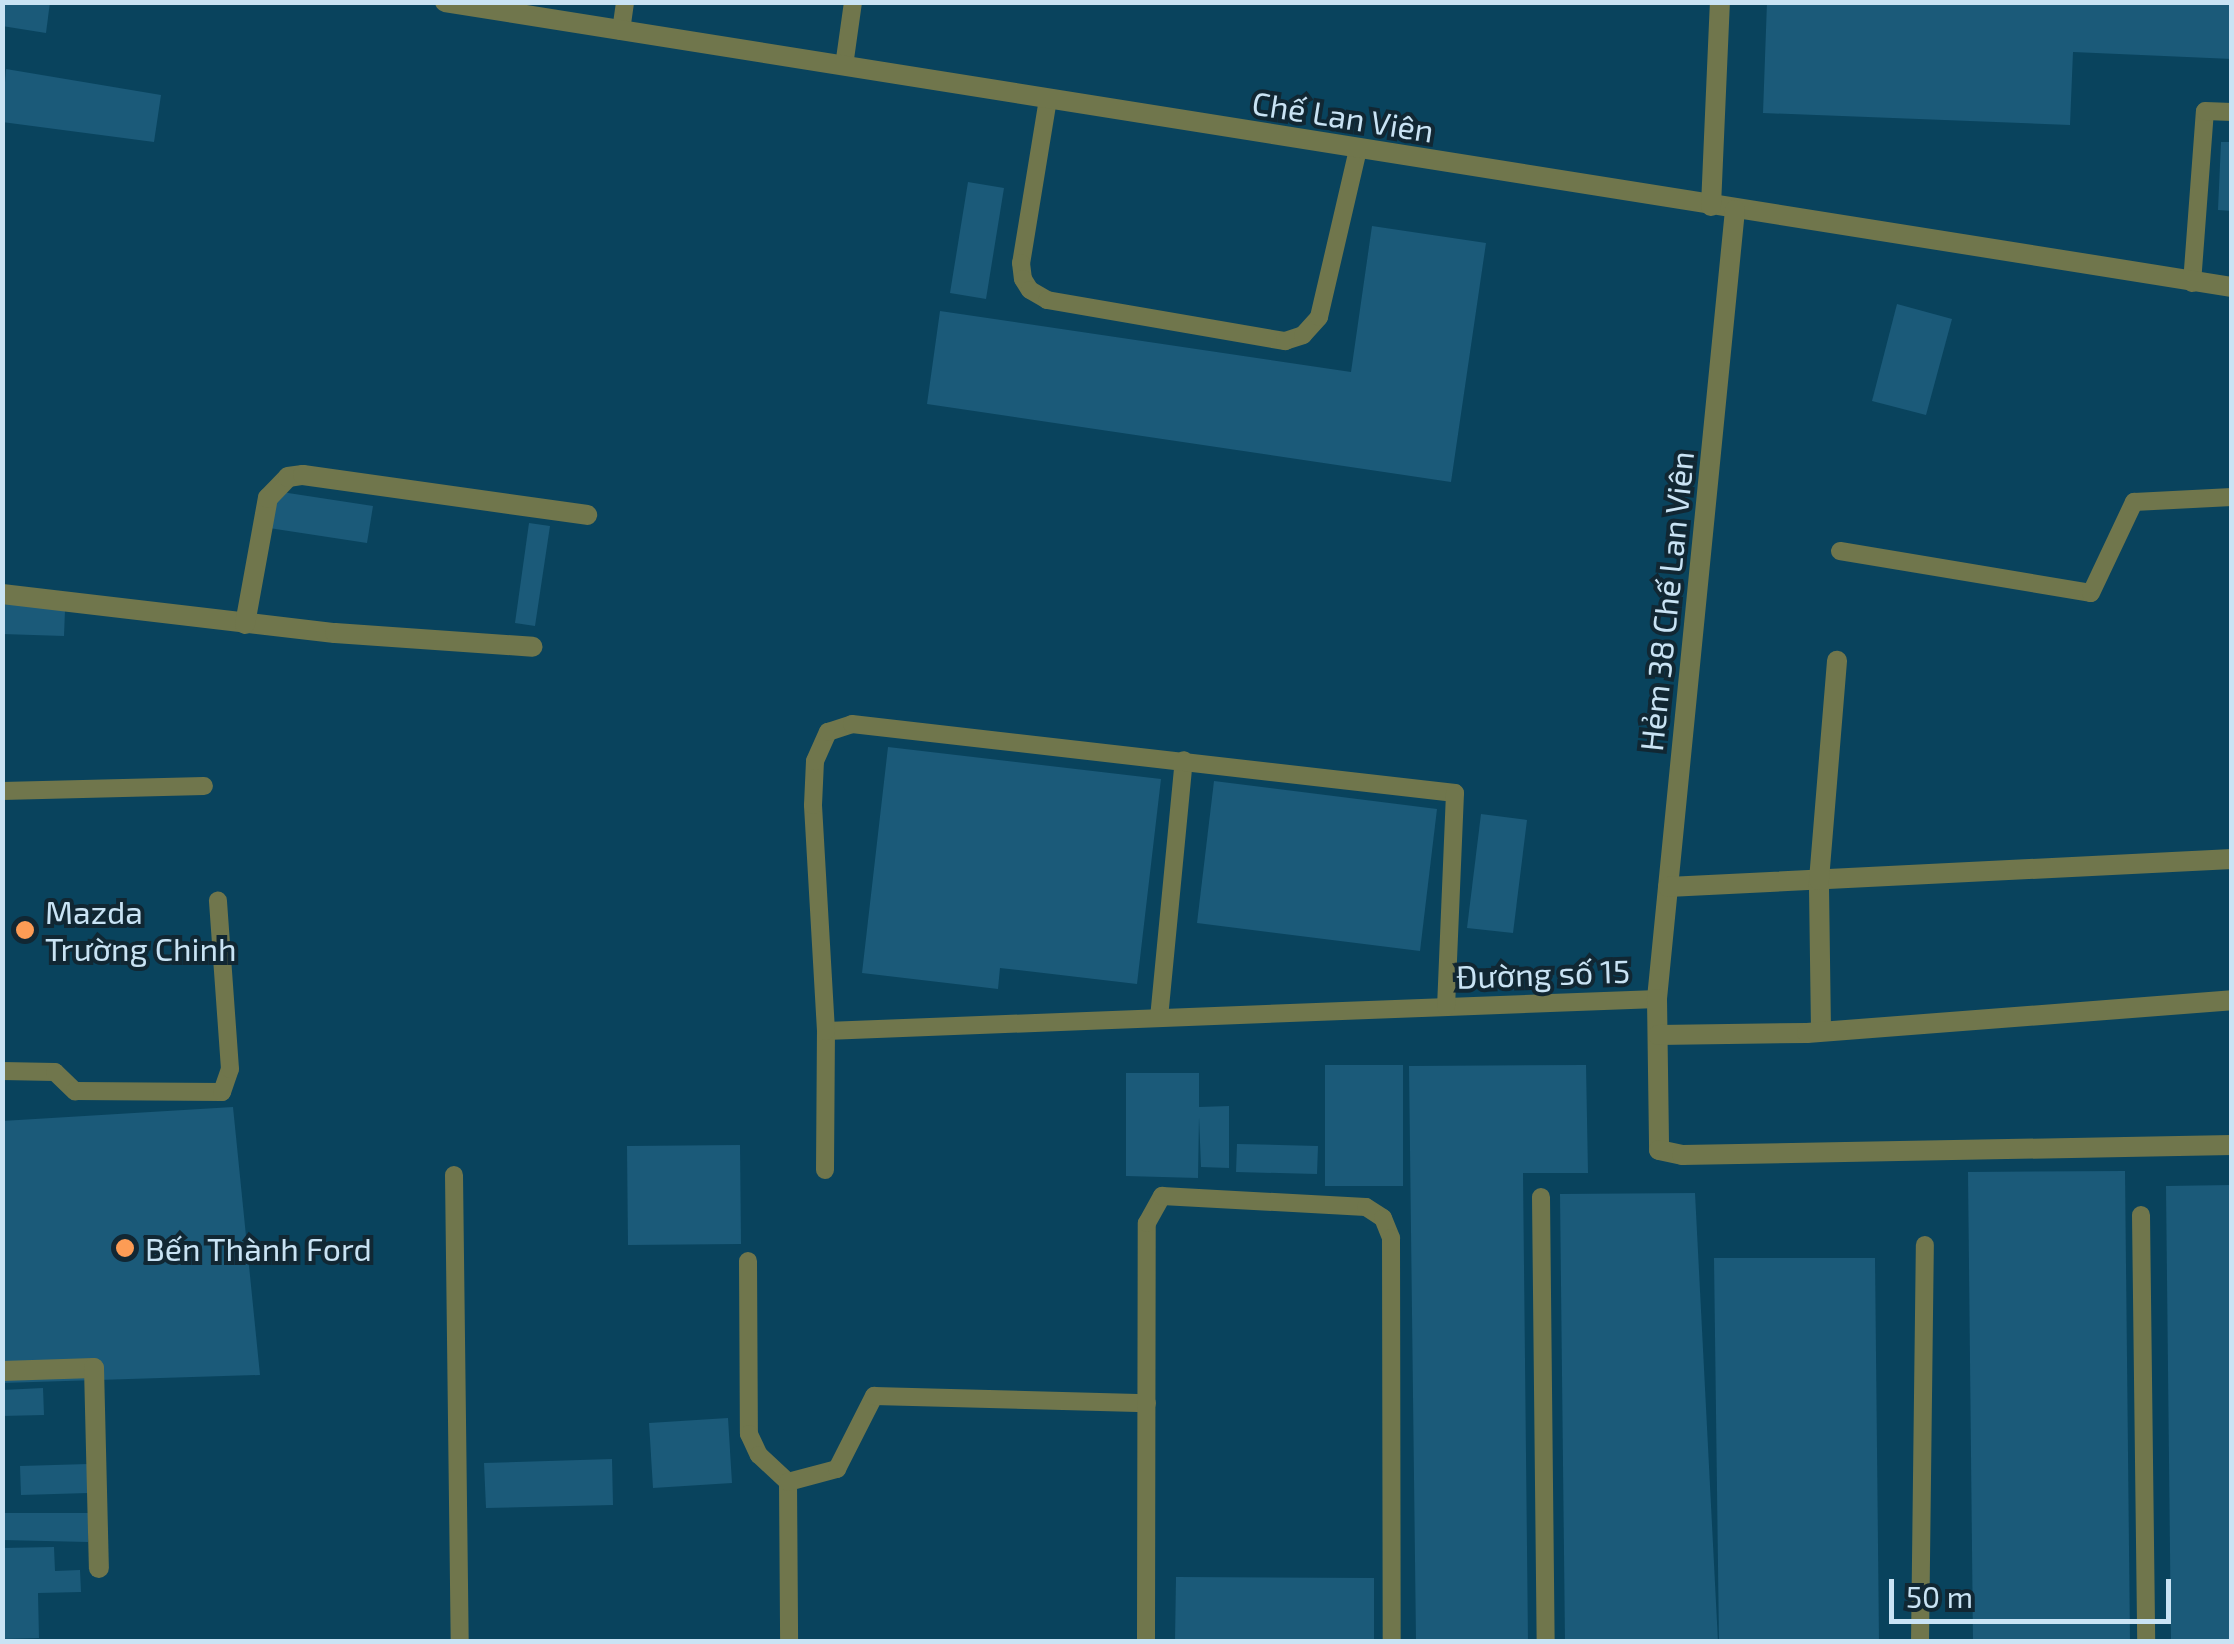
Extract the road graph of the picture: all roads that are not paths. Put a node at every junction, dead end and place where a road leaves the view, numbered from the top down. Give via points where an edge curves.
1 (445, 2) edge
2 (626, 2) edge
3 (853, 2) edge
4 (1720, 2) edge
5 (622, 31) junction
6 (844, 66) junction
7 (1048, 99) junction
8 (2232, 112) edge
9 (1358, 149) junction
10 (1711, 206) junction
11 (1734, 210) junction
12 (2192, 282) junction
13 (2232, 287) edge
14 (2232, 497) edge
15 (587, 515) dead end
16 (1840, 551) dead end
17 (2, 594) edge
18 (245, 624) junction
19 (534, 647) dead end
20 (1837, 661) dead end
21 (1184, 760) junction
22 (204, 786) dead end
23 (2, 791) edge
24 (2232, 859) edge
25 (1819, 880) junction
26 (1668, 887) junction
27 (218, 900) dead end
28 (1657, 999) junction
29 (2232, 1000) edge
30 (1446, 1007) junction
31 (1159, 1018) junction
32 (826, 1031) junction
33 (1820, 1031) junction
34 (1658, 1034) junction
35 (2, 1071) edge
36 (2232, 1145) edge
37 (825, 1170) dead end
38 (454, 1175) dead end
39 (1541, 1197) dead end
40 (2141, 1214) dead end
41 (1926, 1246) dead end
42 (748, 1261) dead end
43 (2, 1370) edge
44 (1147, 1403) junction
45 (788, 1482) junction
46 (98, 1568) dead end
47 (460, 1642) edge
48 (790, 1642) edge
49 (1146, 1642) edge
50 (1392, 1642) edge
51 (1546, 1642) edge
52 (1920, 1642) edge
53 (2146, 1642) edge

1 - 5 street, Chế Lan Viên
2 - 5 lane
3 - 6 lane
4 - 10 street
5 - 6 street, Chế Lan Viên
6 - 7 street, Chế Lan Viên
7 - 9 street, Chế Lan Viên
7 - 9 lane via 1021,262 1030,290 1046,300 1286,341 1303,335 1318,317
8 - 12 lane via 2205,111
9 - 10 street, Chế Lan Viên
10 - 11 street, Chế Lan Viên
11 - 12 street, Chế Lan Viên
11 - 26 street, Hẻm 38 Chế Lan Viên
12 - 13 street, Chế Lan Viên
14 - 16 lane via 2134,502 2091,593
15 - 18 street via 288,477 268,498
17 - 18 street
18 - 19 street
20 - 25 street
21 - 30 lane via 1455,793
21 - 31 lane
21 - 32 lane via 852,724 828,732 815,761 813,805
22 - 23 lane
24 - 25 street
25 - 26 street
25 - 33 street
26 - 28 street, Hẻm 38 Chế Lan Viên
27 - 35 lane via 230,1069 222,1092 75,1091 55,1072
28 - 30 lane, Đường số 15
28 - 34 street, Đường số 15
29 - 33 street
30 - 31 lane, Đường số 15
31 - 32 lane, Đường số 15
32 - 37 lane
33 - 34 street
34 - 36 street, Đường số 15 via 1659,1150 1682,1155
38 - 47 lane
39 - 51 lane
40 - 53 lane
41 - 52 lane
42 - 45 lane via 749,1434
43 - 46 street via 94,1368
44 - 45 lane via 874,1396 838,1469
44 - 49 lane
44 - 50 lane via 1147,1223 1162,1196 1366,1207 1383,1218 1391,1238
45 - 48 lane

